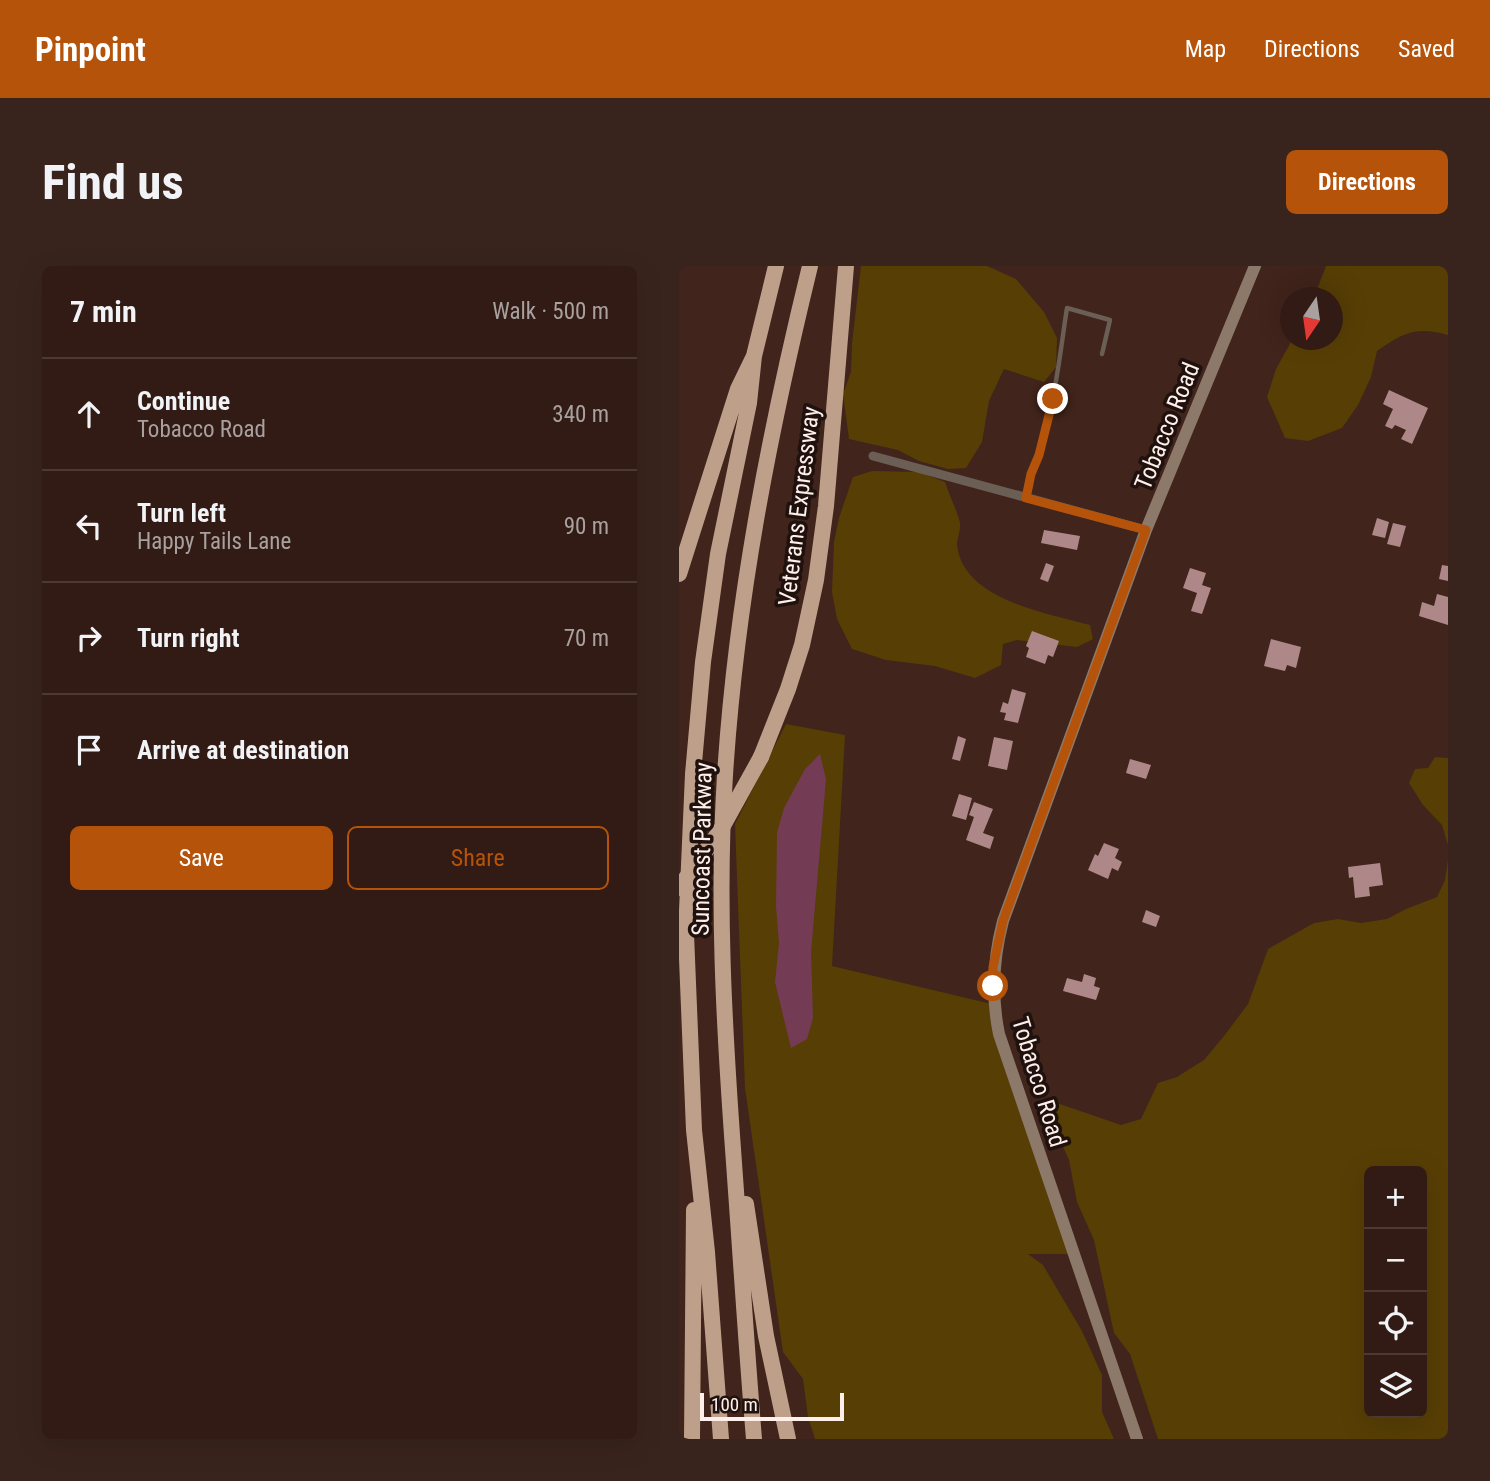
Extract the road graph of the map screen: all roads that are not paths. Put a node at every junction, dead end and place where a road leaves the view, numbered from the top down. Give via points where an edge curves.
1 (776, 266) edge
2 (810, 266) edge
3 (845, 266) edge
4 (1255, 266) edge
5 (1102, 354) dead end
6 (754, 356) junction
7 (873, 456) dead end
8 (1026, 498) junction
9 (1146, 530) junction
10 (679, 575) edge
11 (679, 888) edge
12 (730, 1103) junction
13 (694, 1130) junction
14 (692, 1439) edge
15 (721, 1439) edge
16 (754, 1439) edge
17 (788, 1439) edge
18 (1137, 1439) edge

1 - 6 highway
2 - 12 highway, Suncoast Parkway via 770,436 735,659 721,896
3 - 11 highway, Veterans Expressway, bridge via 826,506 801,645 761,757 720,831
4 - 9 street, Tobacco Road
5 - 8 lane via 1110,320 1067,308 1053,399
6 - 10 highway via 738,389
6 - 13 highway, Suncoast Parkway via 710,603 697,718 686,934
7 - 8 street
8 - 9 street
9 - 18 street, Tobacco Road via 1006,911 993,967 999,1034
12 - 16 highway, Suncoast Parkway
12 - 17 highway via 766,1336
13 - 14 highway
13 - 15 highway, Suncoast Parkway

